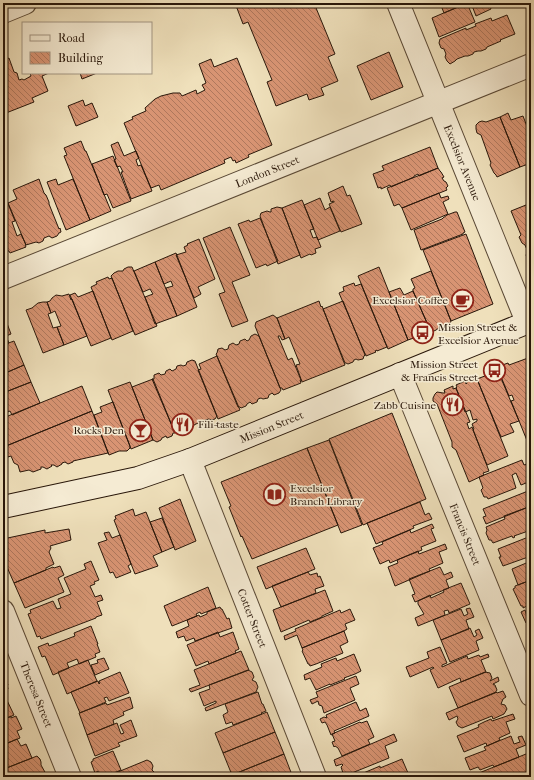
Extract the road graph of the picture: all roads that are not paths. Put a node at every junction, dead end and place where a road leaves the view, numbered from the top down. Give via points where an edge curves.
1 (25, 3) edge
2 (398, 3) edge
3 (3, 12) edge
4 (531, 65) edge
5 (438, 102) junction
6 (3, 278) edge
7 (529, 321) edge
8 (400, 374) junction
9 (190, 460) junction
10 (3, 507) edge
11 (3, 611) edge
12 (531, 695) edge
13 (70, 777) edge
14 (315, 777) edge

1 - 3 street
2 - 5 street, Excelsior Avenue
4 - 5 street, London Street
5 - 6 street, London Street
5 - 7 street, Excelsior Avenue
7 - 8 street, Mission Street
8 - 9 street, Mission Street
8 - 12 street, Francis Street
9 - 10 street, Mission Street via 138,478
9 - 14 street, Cotter Street
11 - 13 street, Theresa Street

